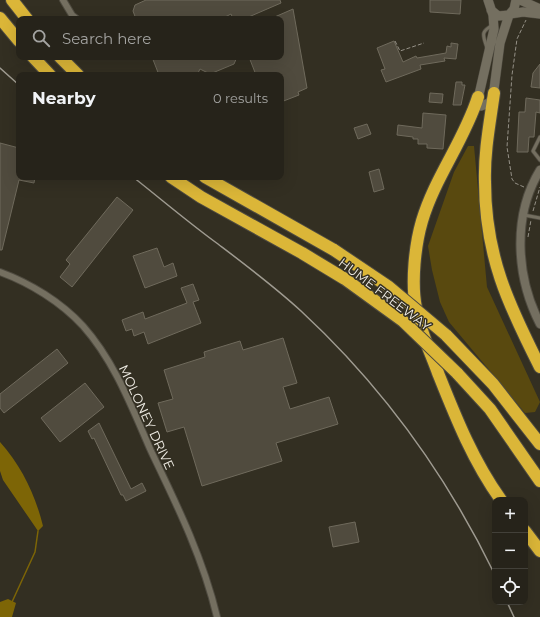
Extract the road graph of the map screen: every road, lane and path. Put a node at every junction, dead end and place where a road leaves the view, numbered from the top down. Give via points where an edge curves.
1 (12, 0) edge
2 (63, 0) edge
3 (488, 0) edge
4 (516, 0) edge
5 (520, 0) edge
6 (540, 9) edge
7 (491, 10) junction
8 (527, 12) junction
9 (510, 14) junction
10 (540, 14) edge
11 (25, 16) edge
12 (73, 16) edge
13 (0, 18) edge
14 (16, 37) edge
15 (395, 41) dead end
16 (424, 43) dead end
17 (36, 60) edge
18 (63, 60) edge
19 (47, 72) edge
20 (75, 72) edge
21 (494, 93) junction
22 (478, 97) junction
23 (540, 137) edge
24 (540, 160) edge
25 (540, 170) edge
26 (176, 180) edge
27 (210, 180) edge
28 (540, 187) edge
29 (530, 190) junction
30 (528, 216) junction
31 (540, 218) edge
32 (528, 243) dead end
33 (0, 272) edge
34 (540, 324) edge
35 (540, 367) edge
36 (540, 444) edge
37 (540, 481) edge
38 (499, 497) edge
39 (526, 533) edge
40 (540, 551) edge
41 (217, 617) edge

1 - 11 highway
2 - 12 street
3 - 7 main road
4 - 9 main road
5 - 6 main road
7 - 9 main road via 498,16
7 - 22 main road via 494,24
8 - 9 main road
8 - 10 main road
8 - 29 path via 525,23 516,41 507,147 513,181
9 - 21 main road via 500,43
13 - 14 highway
15 - 16 path via 400,51
17 - 19 highway
18 - 20 highway
21 - 22 main road via 490,102 483,106 479,105
21 - 35 highway via 485,181 490,241 496,269 506,296
22 - 38 highway via 466,130 432,193 422,221 416,249 415,306 422,335 462,433
23 - 24 lane via 533,151
25 - 29 street
26 - 37 highway, HUME FREEWAY, bridge via 345,279 403,321 490,409
27 - 36 highway, HUME FREEWAY, bridge via 334,250 421,312 493,384
28 - 30 path
29 - 30 street
30 - 31 lane
30 - 32 path
30 - 34 street via 522,231 521,263 527,290
33 - 41 street, MOLONEY DRIVE via 23,281 64,308 83,326 100,348 117,376 197,550
39 - 40 highway

